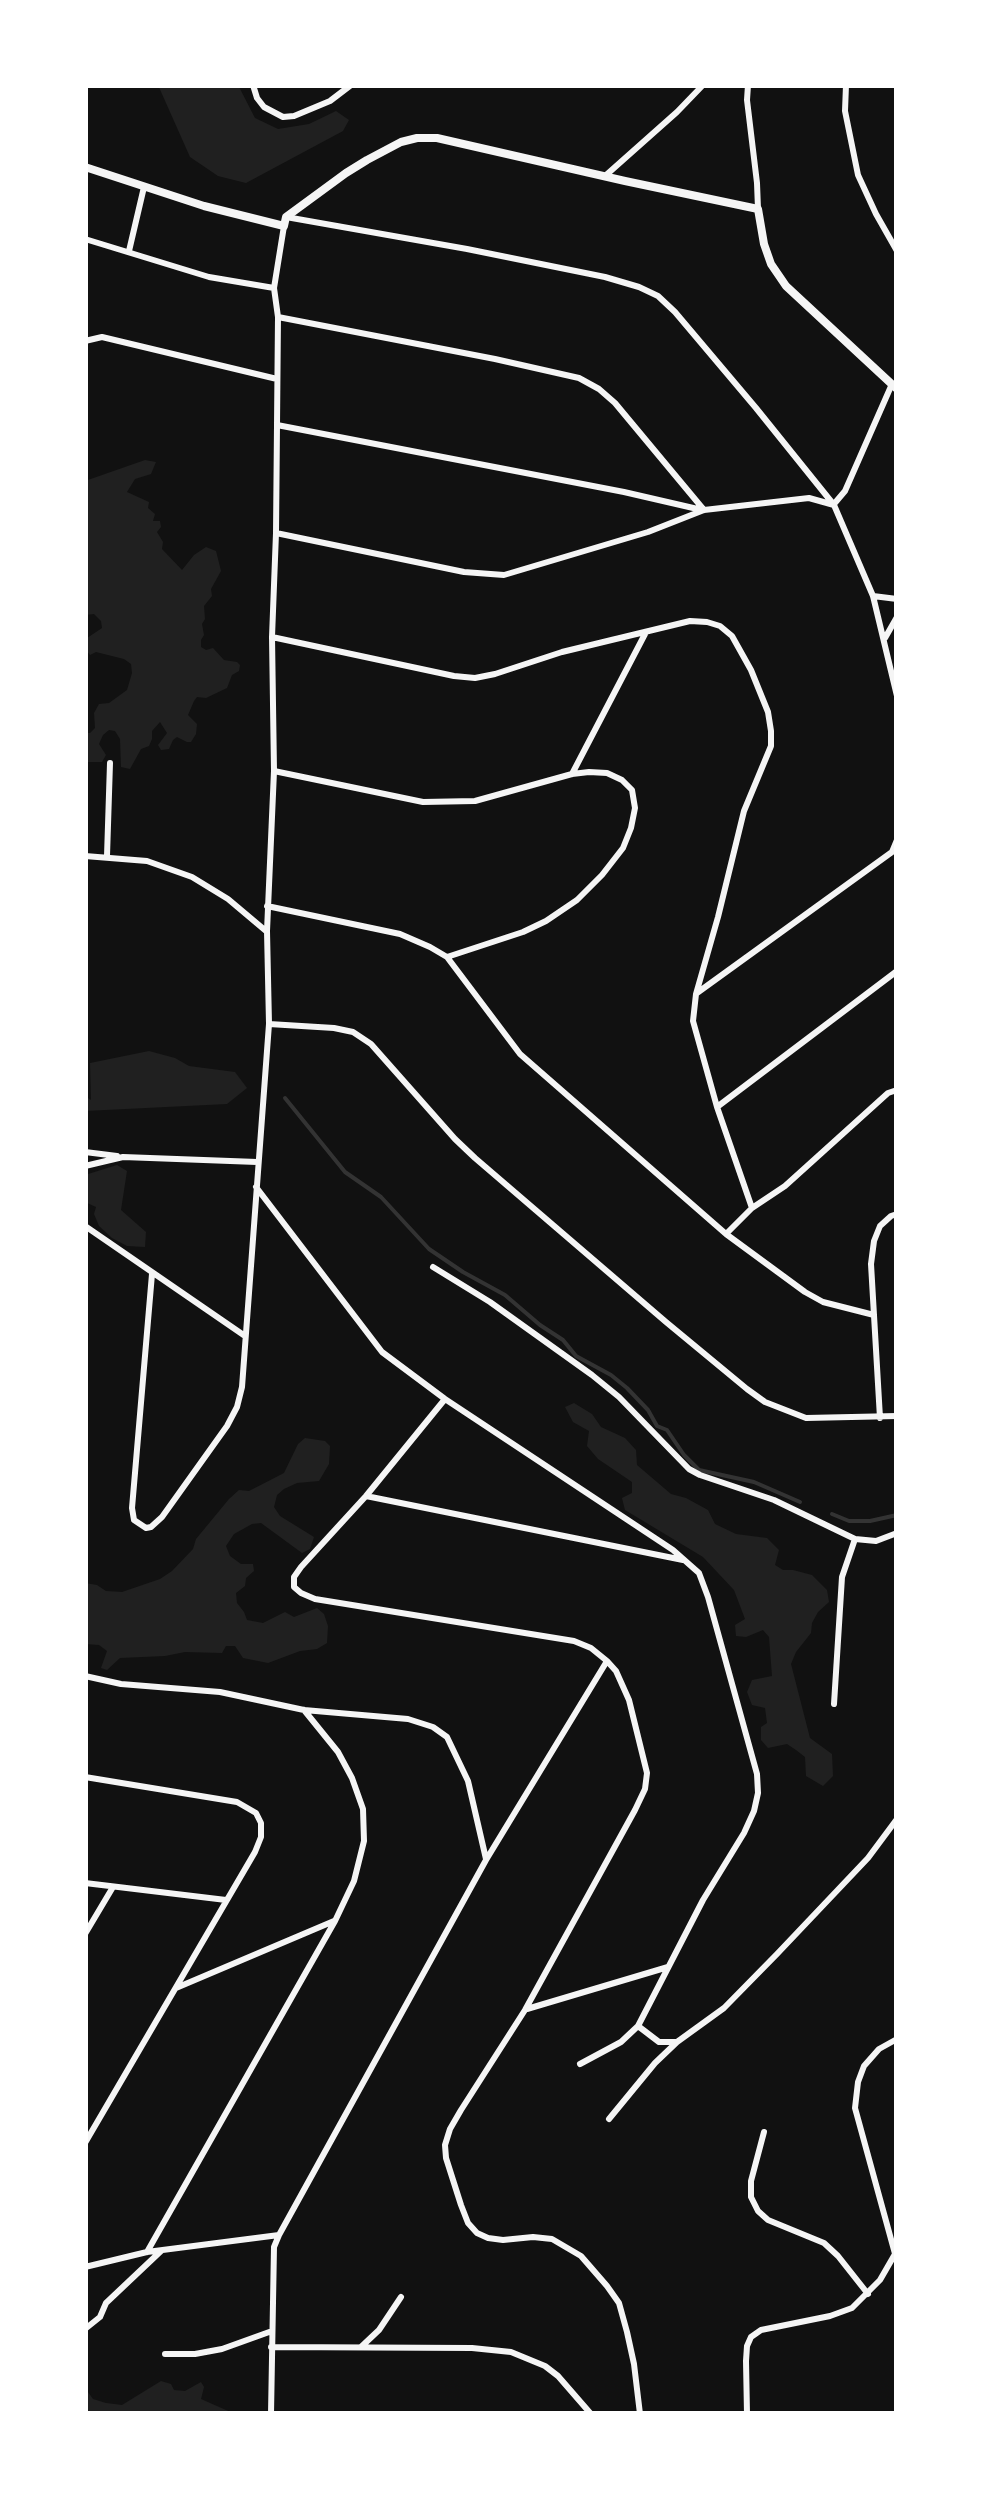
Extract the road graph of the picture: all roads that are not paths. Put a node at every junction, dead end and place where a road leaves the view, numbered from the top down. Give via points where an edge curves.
1 (253, 85) edge
2 (351, 85) edge
3 (703, 85) edge
4 (748, 85) edge
5 (847, 88) edge
6 (85, 168) edge
7 (604, 177) junction
8 (144, 187) junction
9 (758, 209) junction
10 (285, 222) junction
11 (85, 239) edge
12 (129, 251) junction
13 (897, 251) edge
14 (274, 288) junction
15 (278, 317) junction
16 (85, 341) edge
17 (278, 379) junction
18 (895, 386) edge
19 (277, 425) junction
20 (834, 505) junction
21 (704, 510) junction
22 (276, 533) junction
23 (873, 596) junction
24 (897, 598) edge
25 (897, 616) edge
26 (645, 632) junction
27 (272, 638) junction
28 (884, 639) junction
29 (897, 696) edge
30 (110, 762) dead end
31 (274, 771) junction
32 (572, 774) junction
33 (897, 840) edge
34 (894, 855) edge
35 (85, 856) edge
36 (107, 856) junction
37 (268, 906) junction
38 (267, 932) junction
39 (447, 957) junction
40 (897, 971) edge
41 (696, 994) junction
42 (269, 1024) junction
43 (897, 1090) edge
44 (717, 1106) junction
45 (85, 1152) edge
46 (123, 1157) junction
47 (257, 1162) junction
48 (85, 1166) edge
49 (256, 1186) junction
50 (752, 1208) junction
51 (897, 1214) edge
52 (85, 1226) edge
53 (726, 1234) junction
54 (434, 1267) dead end
55 (152, 1274) junction
56 (874, 1315) junction
57 (246, 1336) junction
58 (445, 1399) junction
59 (897, 1416) edge
60 (880, 1418) junction
61 (366, 1496) junction
62 (897, 1533) edge
63 (855, 1539) junction
64 (687, 1560) junction
65 (608, 1661) junction
66 (85, 1676) edge
67 (834, 1704) dead end
68 (304, 1710) junction
69 (85, 1777) edge
70 (897, 1819) edge
71 (486, 1860) junction
72 (85, 1883) edge
73 (113, 1887) junction
74 (226, 1900) junction
75 (335, 1921) junction
76 (85, 1934) edge
77 (668, 1967) junction
78 (174, 1989) junction
79 (526, 2010) junction
80 (638, 2026) junction
81 (897, 2039) edge
82 (677, 2042) junction
83 (580, 2064) dead end
84 (609, 2119) dead end
85 (764, 2132) dead end
86 (85, 2143) edge
87 (279, 2235) junction
88 (162, 2250) junction
89 (148, 2252) junction
90 (896, 2258) edge
91 (85, 2267) edge
92 (868, 2294) junction
93 (400, 2297) dead end
94 (85, 2329) edge
95 (272, 2331) junction
96 (272, 2347) junction
97 (360, 2348) junction
98 (165, 2354) dead end
99 (271, 2414) edge
100 (591, 2414) edge
101 (640, 2414) edge
102 (747, 2414) edge

1 - 2 street via 264,107 283,117 330,101
3 - 7 street
4 - 9 street
5 - 13 street via 858,175
6 - 8 street
7 - 9 street
7 - 10 street via 417,138 346,173
8 - 10 street
8 - 12 street
9 - 18 street via 771,264 786,286
10 - 14 street
10 - 20 street via 466,249 605,277 658,296
11 - 12 street
12 - 14 street via 209,277
14 - 15 street
15 - 17 street
15 - 21 street via 579,378 615,403
16 - 17 street via 102,337
17 - 19 street
18 - 20 street
19 - 21 street
19 - 22 street
20 - 21 street via 809,498
20 - 23 street
21 - 22 street via 504,575
22 - 27 street
23 - 24 street
23 - 28 street
25 - 28 street
26 - 27 street via 475,678
26 - 32 street
26 - 41 street via 690,621 720,626 751,670 772,731
27 - 31 street
28 - 29 street
30 - 36 street
31 - 32 street via 447,803
31 - 37 street
32 - 39 street via 607,773 632,790 635,808 623,848 577,900 546,920
33 - 34 street
34 - 41 street
35 - 36 street
36 - 38 street via 147,861 192,878
37 - 38 street
37 - 39 street via 400,934
38 - 42 street
39 - 53 street via 520,1054
40 - 44 street
41 - 44 street via 692,1022
42 - 47 street
42 - 60 street via 334,1028 371,1044 475,1158 765,1402 806,1418
43 - 50 street
44 - 50 street
45 - 46 street
46 - 47 street
46 - 48 street
47 - 49 street
49 - 57 street
49 - 58 street via 382,1352
50 - 53 street
51 - 56 street via 880,1226 874,1241
52 - 55 street
53 - 56 street via 804,1292
54 - 63 street via 620,1397 690,1469
55 - 57 street
55 - 57 street via 132,1508 134,1520 146,1528 162,1517 237,1408
56 - 60 street
58 - 61 street
58 - 64 street
59 - 60 street
61 - 64 street
61 - 65 street via 301,1566 294,1577 300,1593 574,1641
62 - 63 street
63 - 67 street via 842,1577
64 - 77 street via 708,1597 758,1792 744,1834
65 - 71 street
65 - 79 street via 629,1700 647,1772 644,1789
66 - 68 street
68 - 71 street via 408,1719 447,1737 468,1781
68 - 75 street via 338,1752 363,1809 361,1854
69 - 74 street via 237,1802 256,1812 261,1837
70 - 82 street via 724,2008
71 - 87 street
72 - 73 street
73 - 74 street
73 - 76 street
74 - 78 street
75 - 78 street
75 - 89 street
77 - 79 street
77 - 80 street
78 - 86 street
79 - 101 street via 450,2128 446,2158 477,2233 552,2239 581,2256 607,2286 627,2332
80 - 82 street via 659,2042
80 - 83 street
81 - 90 street via 864,2066 855,2108
82 - 84 street
85 - 92 street via 751,2181 758,2211 824,2244
87 - 88 street
87 - 95 street
88 - 89 street
88 - 94 street
89 - 91 street
90 - 92 street
92 - 102 street via 852,2308 752,2337
93 - 97 street
95 - 96 street
95 - 98 street via 222,2349
96 - 97 street
96 - 99 street
97 - 100 street via 511,2352 558,2376

